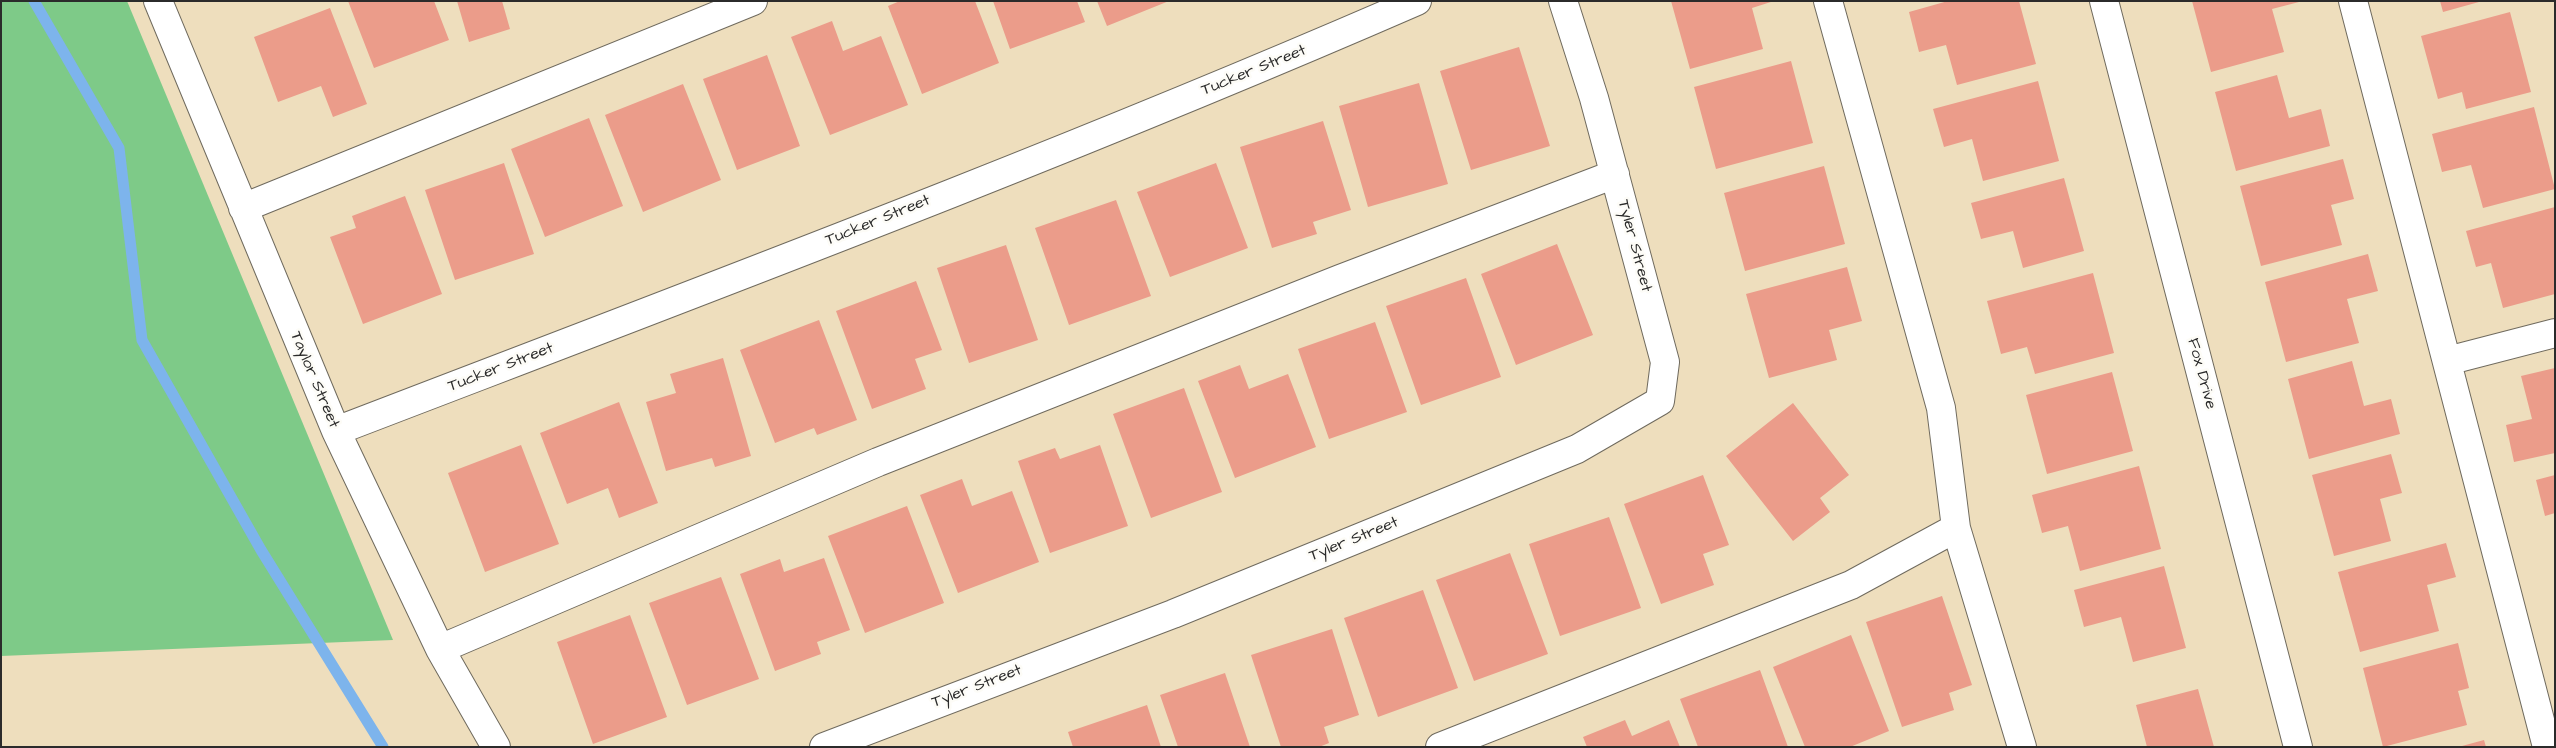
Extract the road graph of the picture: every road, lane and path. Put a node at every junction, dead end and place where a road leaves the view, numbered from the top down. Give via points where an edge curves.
1 (158, 1) edge
2 (753, 1) edge
3 (1417, 1) edge
4 (1563, 1) edge
5 (1828, 1) edge
6 (2104, 1) edge
7 (2353, 1) edge
8 (1615, 174) junction
9 (242, 208) junction
10 (2555, 332) edge
11 (2447, 361) junction
12 (336, 431) junction
13 (1956, 528) junction
14 (440, 649) junction
15 (496, 747) edge
16 (824, 747) edge
17 (1440, 747) edge
18 (2022, 747) edge
19 (2298, 747) edge
20 (2547, 747) edge

1 - 9 street, Taylor Street
2 - 9 street
3 - 12 street, Tucker Street via 1264,68 668,304
4 - 8 street
5 - 13 street via 1941,408
6 - 19 street, Fox Drive
7 - 11 street
8 - 14 street via 878,462
8 - 16 street, Tyler Street via 1665,362 1660,401 1577,449 1173,614
9 - 12 street, Taylor Street
10 - 11 street
11 - 20 street
12 - 14 street, Taylor Street
13 - 17 street via 1851,585
13 - 18 street
14 - 15 street, Taylor Street

